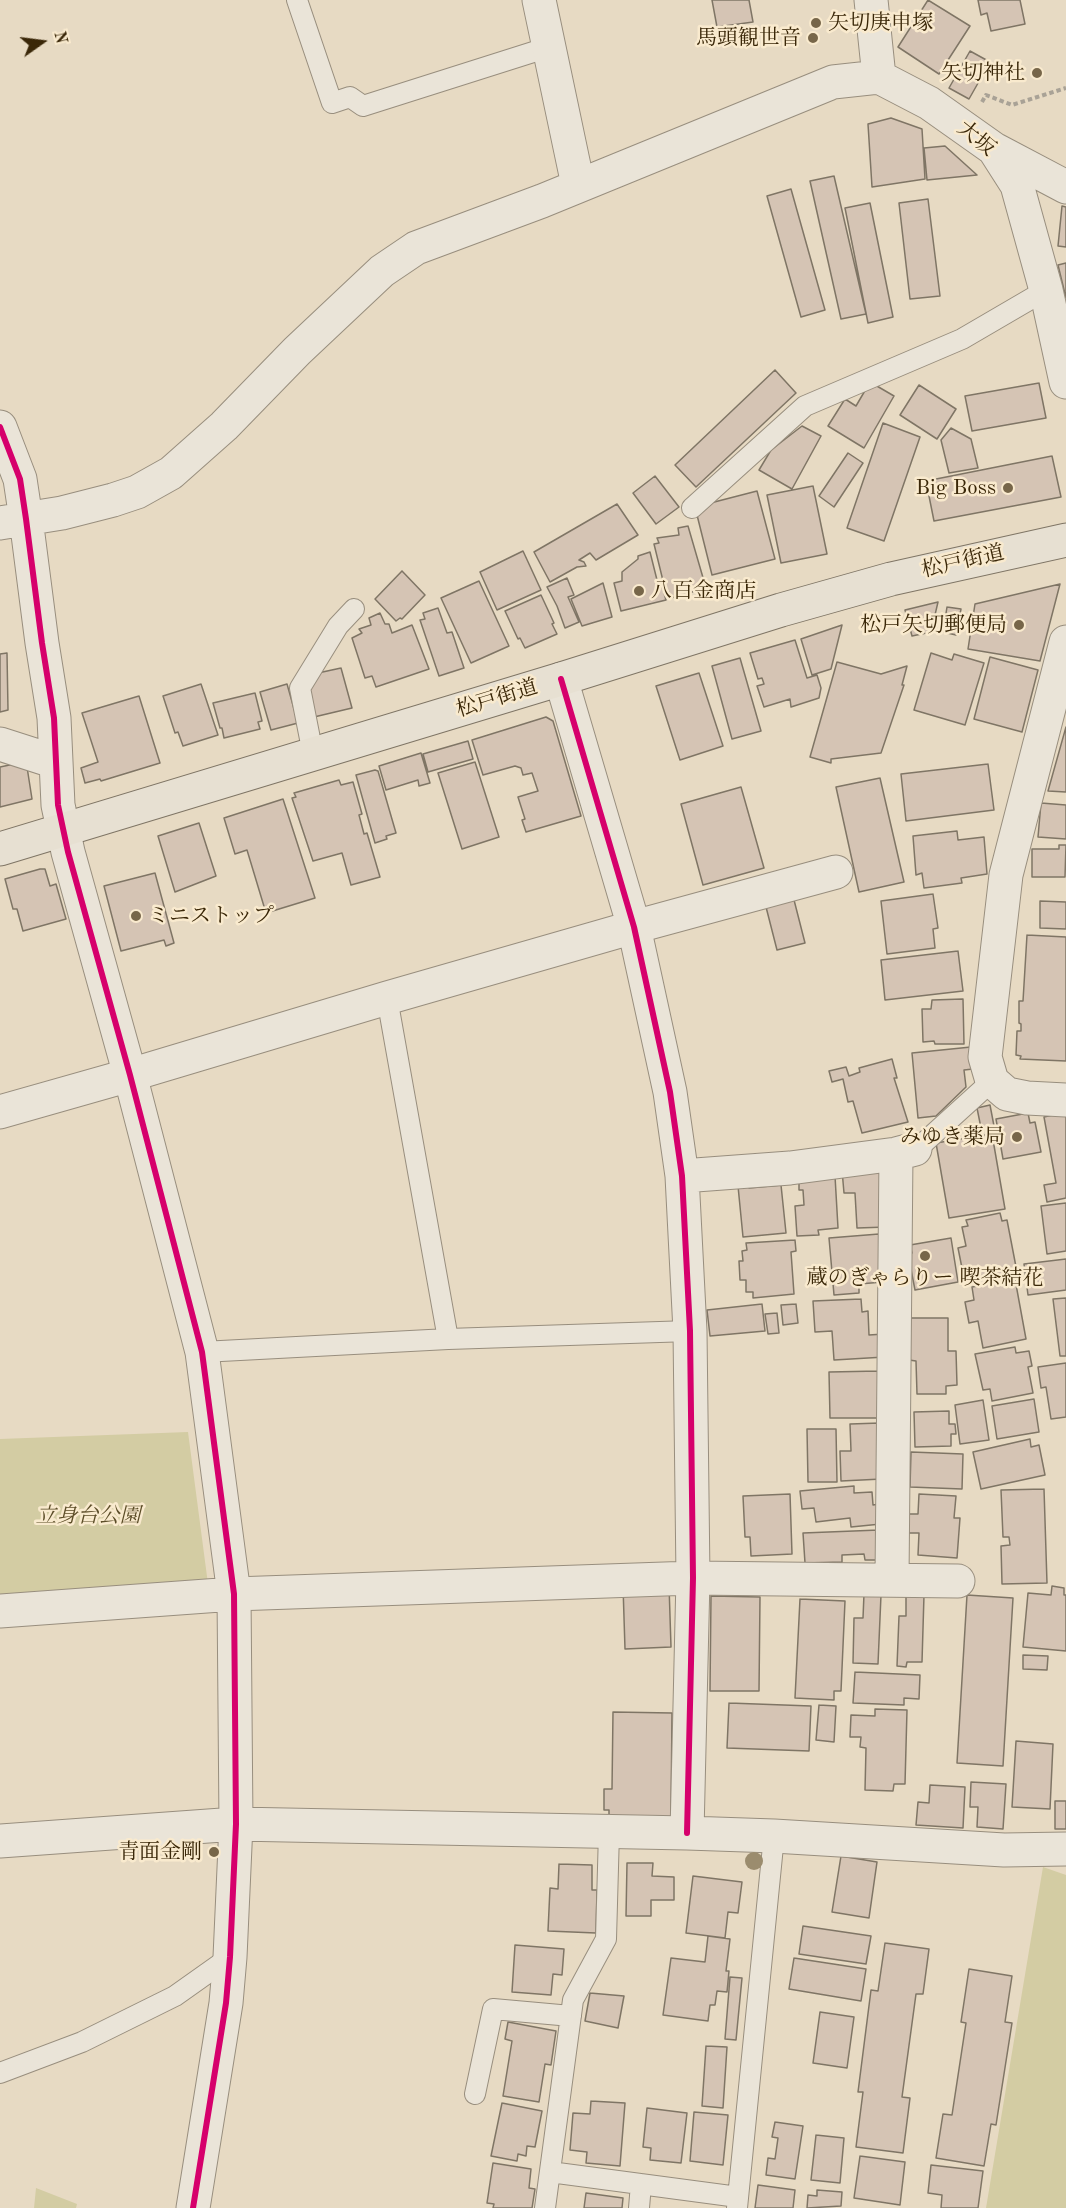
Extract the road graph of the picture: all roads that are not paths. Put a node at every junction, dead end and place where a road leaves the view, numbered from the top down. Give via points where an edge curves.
1 (297, 0) edge
2 (539, 0) edge
3 (871, 0) edge
4 (549, 47) junction
5 (879, 77) junction
6 (994, 150) junction
7 (578, 185) junction
8 (1066, 187) edge
9 (1046, 290) junction
10 (1066, 382) edge
11 (0, 428) edge
12 (692, 508) dead end
13 (13, 521) edge
14 (1066, 540) edge
15 (354, 609) dead end
16 (1066, 642) edge
17 (561, 679) junction
18 (1058, 710) edge
19 (0, 744) edge
20 (314, 754) junction
21 (56, 762) junction
22 (63, 830) junction
23 (0, 849) edge
24 (836, 872) dead end
25 (634, 927) junction
26 (387, 998) junction
27 (130, 1075) junction
28 (992, 1081) junction
29 (1066, 1100) edge
30 (0, 1112) edge
31 (906, 1152) junction
32 (682, 1176) junction
33 (690, 1331) junction
34 (448, 1339) junction
35 (202, 1352) junction
36 (693, 1578) junction
37 (892, 1579) junction
38 (958, 1581) dead end
39 (234, 1594) junction
40 (0, 1611) edge
41 (236, 1824) junction
42 (609, 1832) junction
43 (687, 1833) junction
44 (774, 1836) junction
45 (0, 1841) edge
46 (1066, 1849) edge
47 (230, 1956) junction
48 (572, 2016) junction
49 (0, 2073) edge
50 (476, 2094) dead end
51 (550, 2172) junction
52 (641, 2184) junction
53 (738, 2202) edge
54 (193, 2208) edge
55 (545, 2208) edge
56 (639, 2208) edge

1 - 4 lane via 332,104 350,97 363,106
2 - 4 street
3 - 5 street
4 - 7 street
5 - 6 street, 大坂 via 929,103
5 - 7 street via 833,82
6 - 8 street
6 - 9 street, 大坂 via 1017,185
7 - 13 street via 416,248 382,271 171,473 113,500
9 - 10 street, 大坂
9 - 12 lane via 962,339 805,406
11 - 13 street via 20,479
13 - 21 street via 42,643 54,718
14 - 17 main road, 松戸街道 via 891,579
15 - 20 lane via 338,626 300,688
16 - 18 street
17 - 20 main road, 松戸街道
17 - 25 street
18 - 28 street via 1006,875 985,1057
19 - 21 street
20 - 22 main road, 松戸街道
21 - 22 street
22 - 23 main road, 松戸街道
22 - 27 street
24 - 25 street
25 - 26 street
25 - 32 street via 670,1092
26 - 27 street
26 - 34 lane
27 - 30 street
27 - 35 street
28 - 29 street via 1007,1094
28 - 31 lane
31 - 32 street via 790,1168
31 - 37 street
32 - 33 street
33 - 34 lane
33 - 36 street
34 - 35 lane
35 - 39 street
36 - 37 street
36 - 39 street
36 - 43 street
37 - 38 street
39 - 40 street
39 - 41 street
41 - 42 street
41 - 45 street
41 - 47 street
42 - 43 street
42 - 48 lane via 606,1939 573,2000
43 - 44 street
44 - 46 street via 1004,1850
44 - 53 lane
47 - 49 lane via 175,1996 82,2042
47 - 54 street
48 - 50 lane via 493,2009
48 - 51 lane
51 - 52 lane
51 - 55 lane
52 - 53 lane
52 - 56 lane

